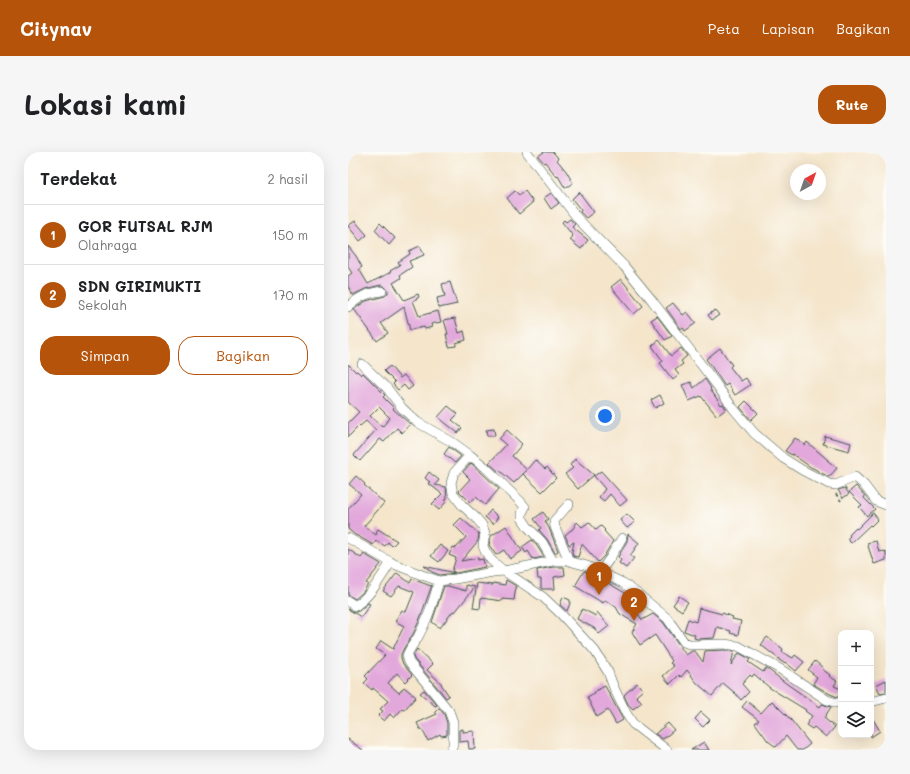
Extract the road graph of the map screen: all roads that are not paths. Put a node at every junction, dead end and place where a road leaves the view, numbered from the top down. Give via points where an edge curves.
1 (527, 152) edge
2 (382, 291) dead end
3 (348, 307) edge
4 (362, 364) dead end
5 (470, 455) junction
6 (569, 504) dead end
7 (886, 505) edge
8 (348, 538) edge
9 (622, 538) dead end
10 (553, 561) junction
11 (569, 561) junction
12 (391, 562) junction
13 (504, 571) junction
14 (600, 572) junction
15 (439, 581) junction
16 (348, 601) edge
17 (886, 698) edge
18 (874, 701) edge
19 (838, 703) edge
20 (451, 750) edge
21 (667, 750) edge

1 - 7 street via 578,219 624,266 651,299 754,433 783,458 829,484 836,485 855,477 876,501
2 - 3 street via 369,292
4 - 5 street via 417,422
5 - 10 street via 485,466 523,504 525,507 522,518 542,542
5 - 13 street via 454,474 451,483 453,492 482,525 485,533 485,551
6 - 11 street via 554,521
8 - 12 street
9 - 14 street
10 - 11 street
10 - 13 street
11 - 14 street
12 - 15 street
12 - 16 street via 371,591 358,604 355,606
13 - 15 street
13 - 21 street via 543,597 590,645 608,672 633,724
14 - 19 street via 623,583 667,618 684,642 692,645 738,646 780,669 827,700
15 - 20 street via 418,638 406,656 449,710 453,722
17 - 18 street

